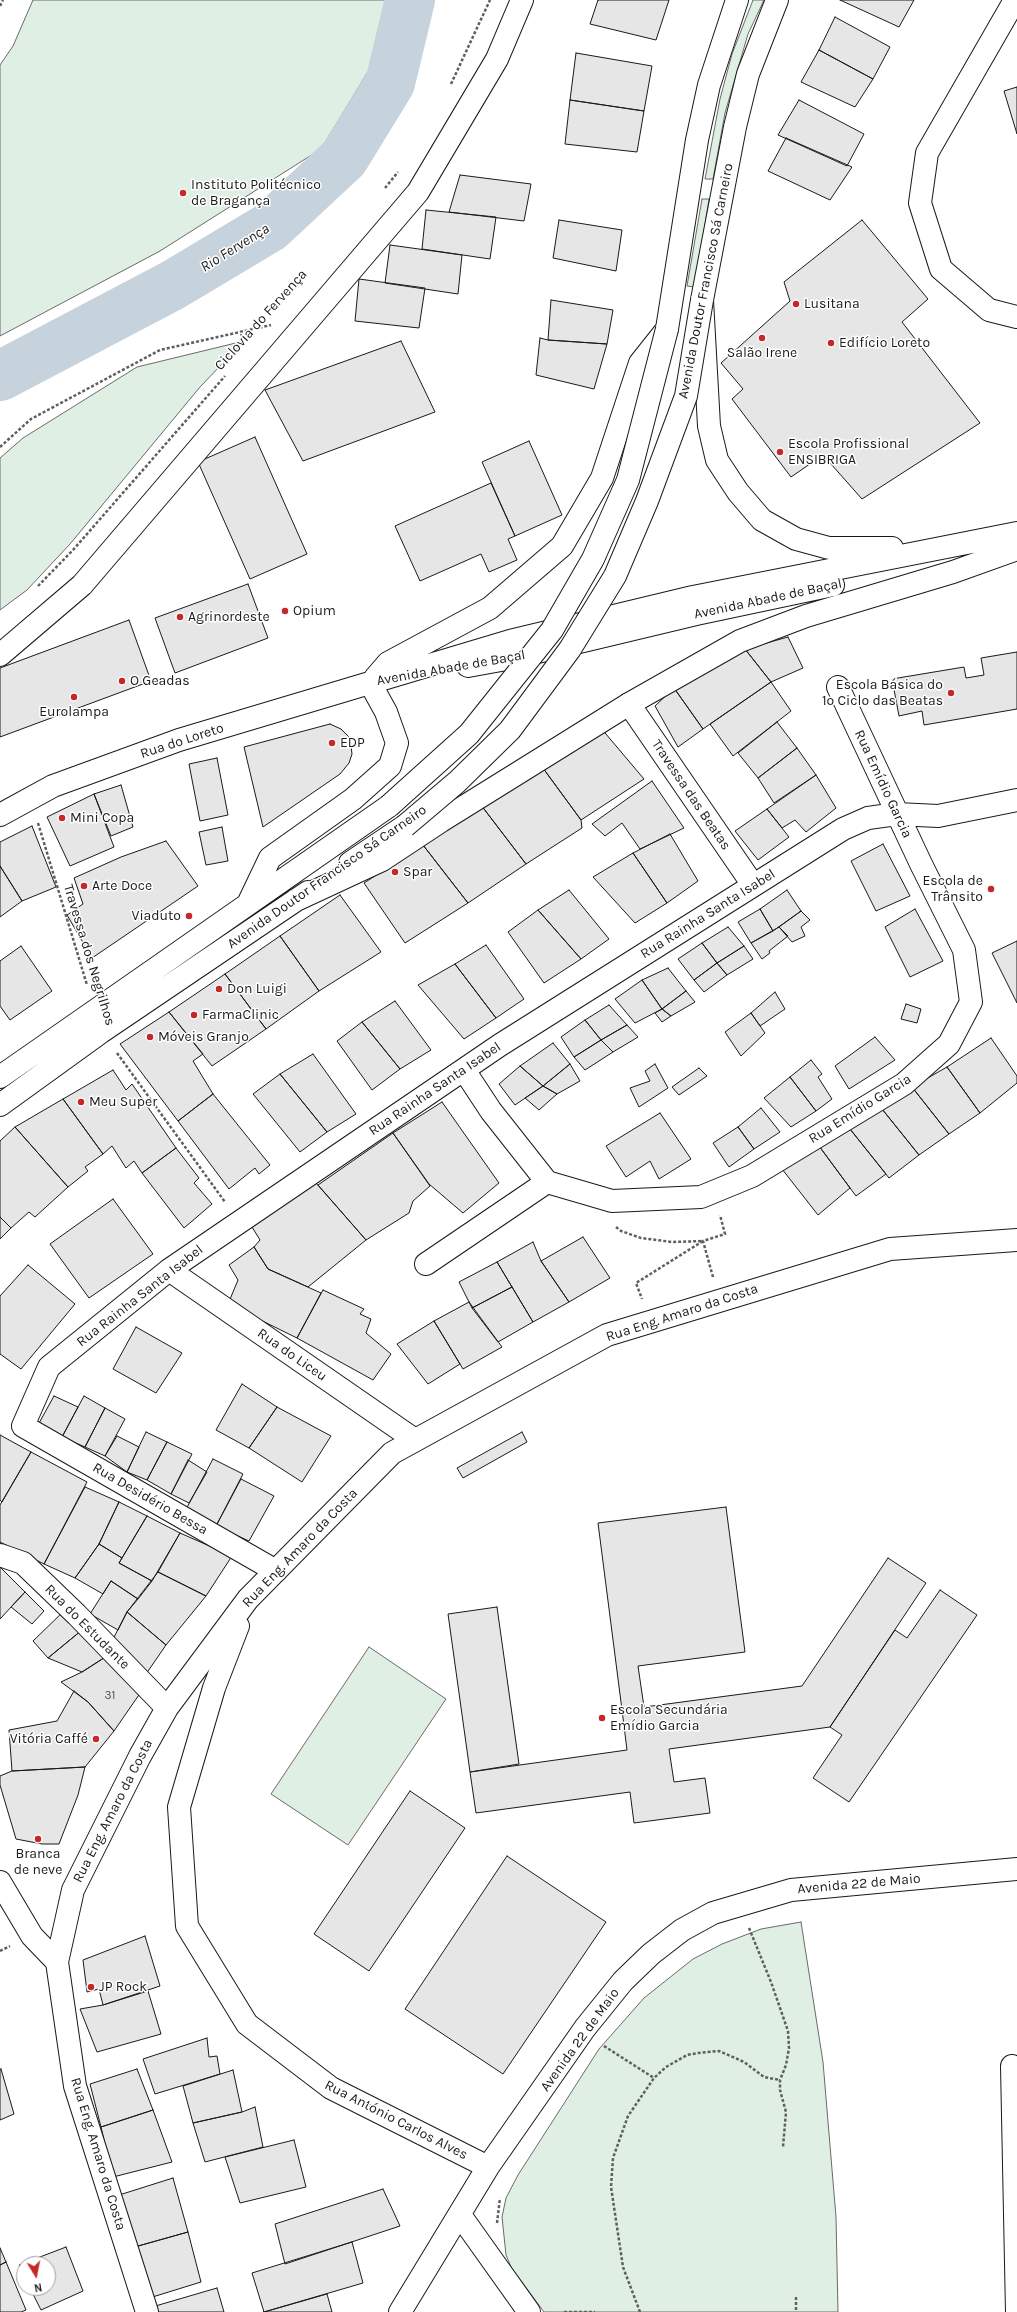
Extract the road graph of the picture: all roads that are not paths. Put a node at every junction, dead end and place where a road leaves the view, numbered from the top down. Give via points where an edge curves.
1 (522, 0) edge
2 (737, 0) edge
3 (777, 0) edge
4 (1015, 0) edge
5 (702, 300) junction
6 (1017, 317) edge
7 (667, 329) junction
8 (1017, 533) edge
9 (967, 544) junction
10 (1017, 546) edge
11 (1017, 549) edge
12 (0, 655) edge
13 (370, 683) junction
14 (838, 687) dead end
15 (629, 704) junction
16 (1017, 800) edge
17 (0, 814) edge
18 (897, 814) junction
19 (753, 885) junction
20 (296, 900) junction
21 (248, 905) junction
22 (464, 1070) junction
23 (0, 1077) edge
24 (0, 1105) edge
25 (547, 1182) junction
26 (1017, 1240) edge
27 (426, 1264) dead end
28 (169, 1270) junction
29 (24, 1426) joint
30 (415, 1440) junction
31 (0, 1555) edge
32 (276, 1571) junction
33 (248, 1599) junction
34 (167, 1708) junction
35 (1017, 1869) edge
36 (0, 1882) edge
37 (57, 1962) junction
38 (1012, 2066) dead end
39 (488, 2167) junction
40 (460, 2215) junction
41 (147, 2312) edge
42 (400, 2312) edge
43 (529, 2312) edge
44 (1017, 2312) edge

1 - 12 street via 497,59 418,192 82,585
2 - 7 street, Avenida Doutor Francisco Sá Carneiro via 709,85 702,116
3 - 5 street, Avenida Doutor Francisco Sá Carneiro via 748,74 735,127
4 - 6 street via 927,153 920,204 941,269 989,310
5 - 9 street via 709,426 717,460 738,492 762,520 796,539 829,548 881,549
5 - 20 street, Avenida Doutor Francisco Sá Carneiro, bridge via 686,396 647,501 615,576 570,649 510,730 457,782 405,826
7 - 13 street via 640,363 602,478 562,546 490,608 388,663
7 - 21 street, Avenida Doutor Francisco Sá Carneiro, bridge via 628,480 590,566 552,630 469,734 389,806
8 - 9 street, Avenida Abade de Baçal
9 - 13 street, Avenida Abade de Baçal via 693,597 510,641
10 - 13 street, Avenida Abade de Baçal via 696,614 512,658
11 - 15 street via 953,572 806,616 740,641
13 - 17 street, Rua do Loreto via 179,740 53,786
13 - 21 street via 386,712 397,743 390,766 353,799 270,858
14 - 18 street, Rua Emídio Garcia
15 - 19 street, Travessa das Beatas
15 - 20 street via 441,820 382,860
16 - 18 street, Rua Rainha Santa Isabel via 938,816
18 - 19 street, Rua Rainha Santa Isabel via 868,818 843,829
18 - 25 street, Rua Emídio Garcia via 964,950 971,1002 949,1044 904,1084 752,1176 701,1197 612,1201
19 - 22 street, Rua Rainha Santa Isabel
20 - 24 street, Avenida Doutor Francisco Sá Carneiro
21 - 23 street, Avenida Doutor Francisco Sá Carneiro
22 - 25 street via 491,1111
22 - 28 street, Rua Rainha Santa Isabel
25 - 27 street
26 - 30 street, Rua Eng. Amaro da Costa via 890,1249 607,1335
28 - 29 street, Rua Rainha Santa Isabel via 49,1367
28 - 30 street, Rua do Liceu
29 - 32 street, Rua Desidério Bessa
30 - 32 street, Rua Eng. Amaro da Costa via 392,1453
31 - 34 street, Rua do Estudante via 23,1563
32 - 33 street, Rua Eng. Amaro da Costa
33 - 34 street, Rua Eng. Amaro da Costa
33 - 39 street, Rua António Carlos Alves via 214,1688 179,1807 187,1926 247,2024 331,2088
34 - 37 street, Rua Eng. Amaro da Costa via 73,1890
35 - 39 street, Avenida 22 de Maio via 790,1890 713,1913 688,1927 651,1954 623,1981 585,2028
36 - 37 street via 32,1936
37 - 41 street, Rua Eng. Amaro da Costa via 75,2086
38 - 44 street
39 - 40 street, Avenida 22 de Maio
40 - 42 street, Avenida 22 de Maio
40 - 43 street

